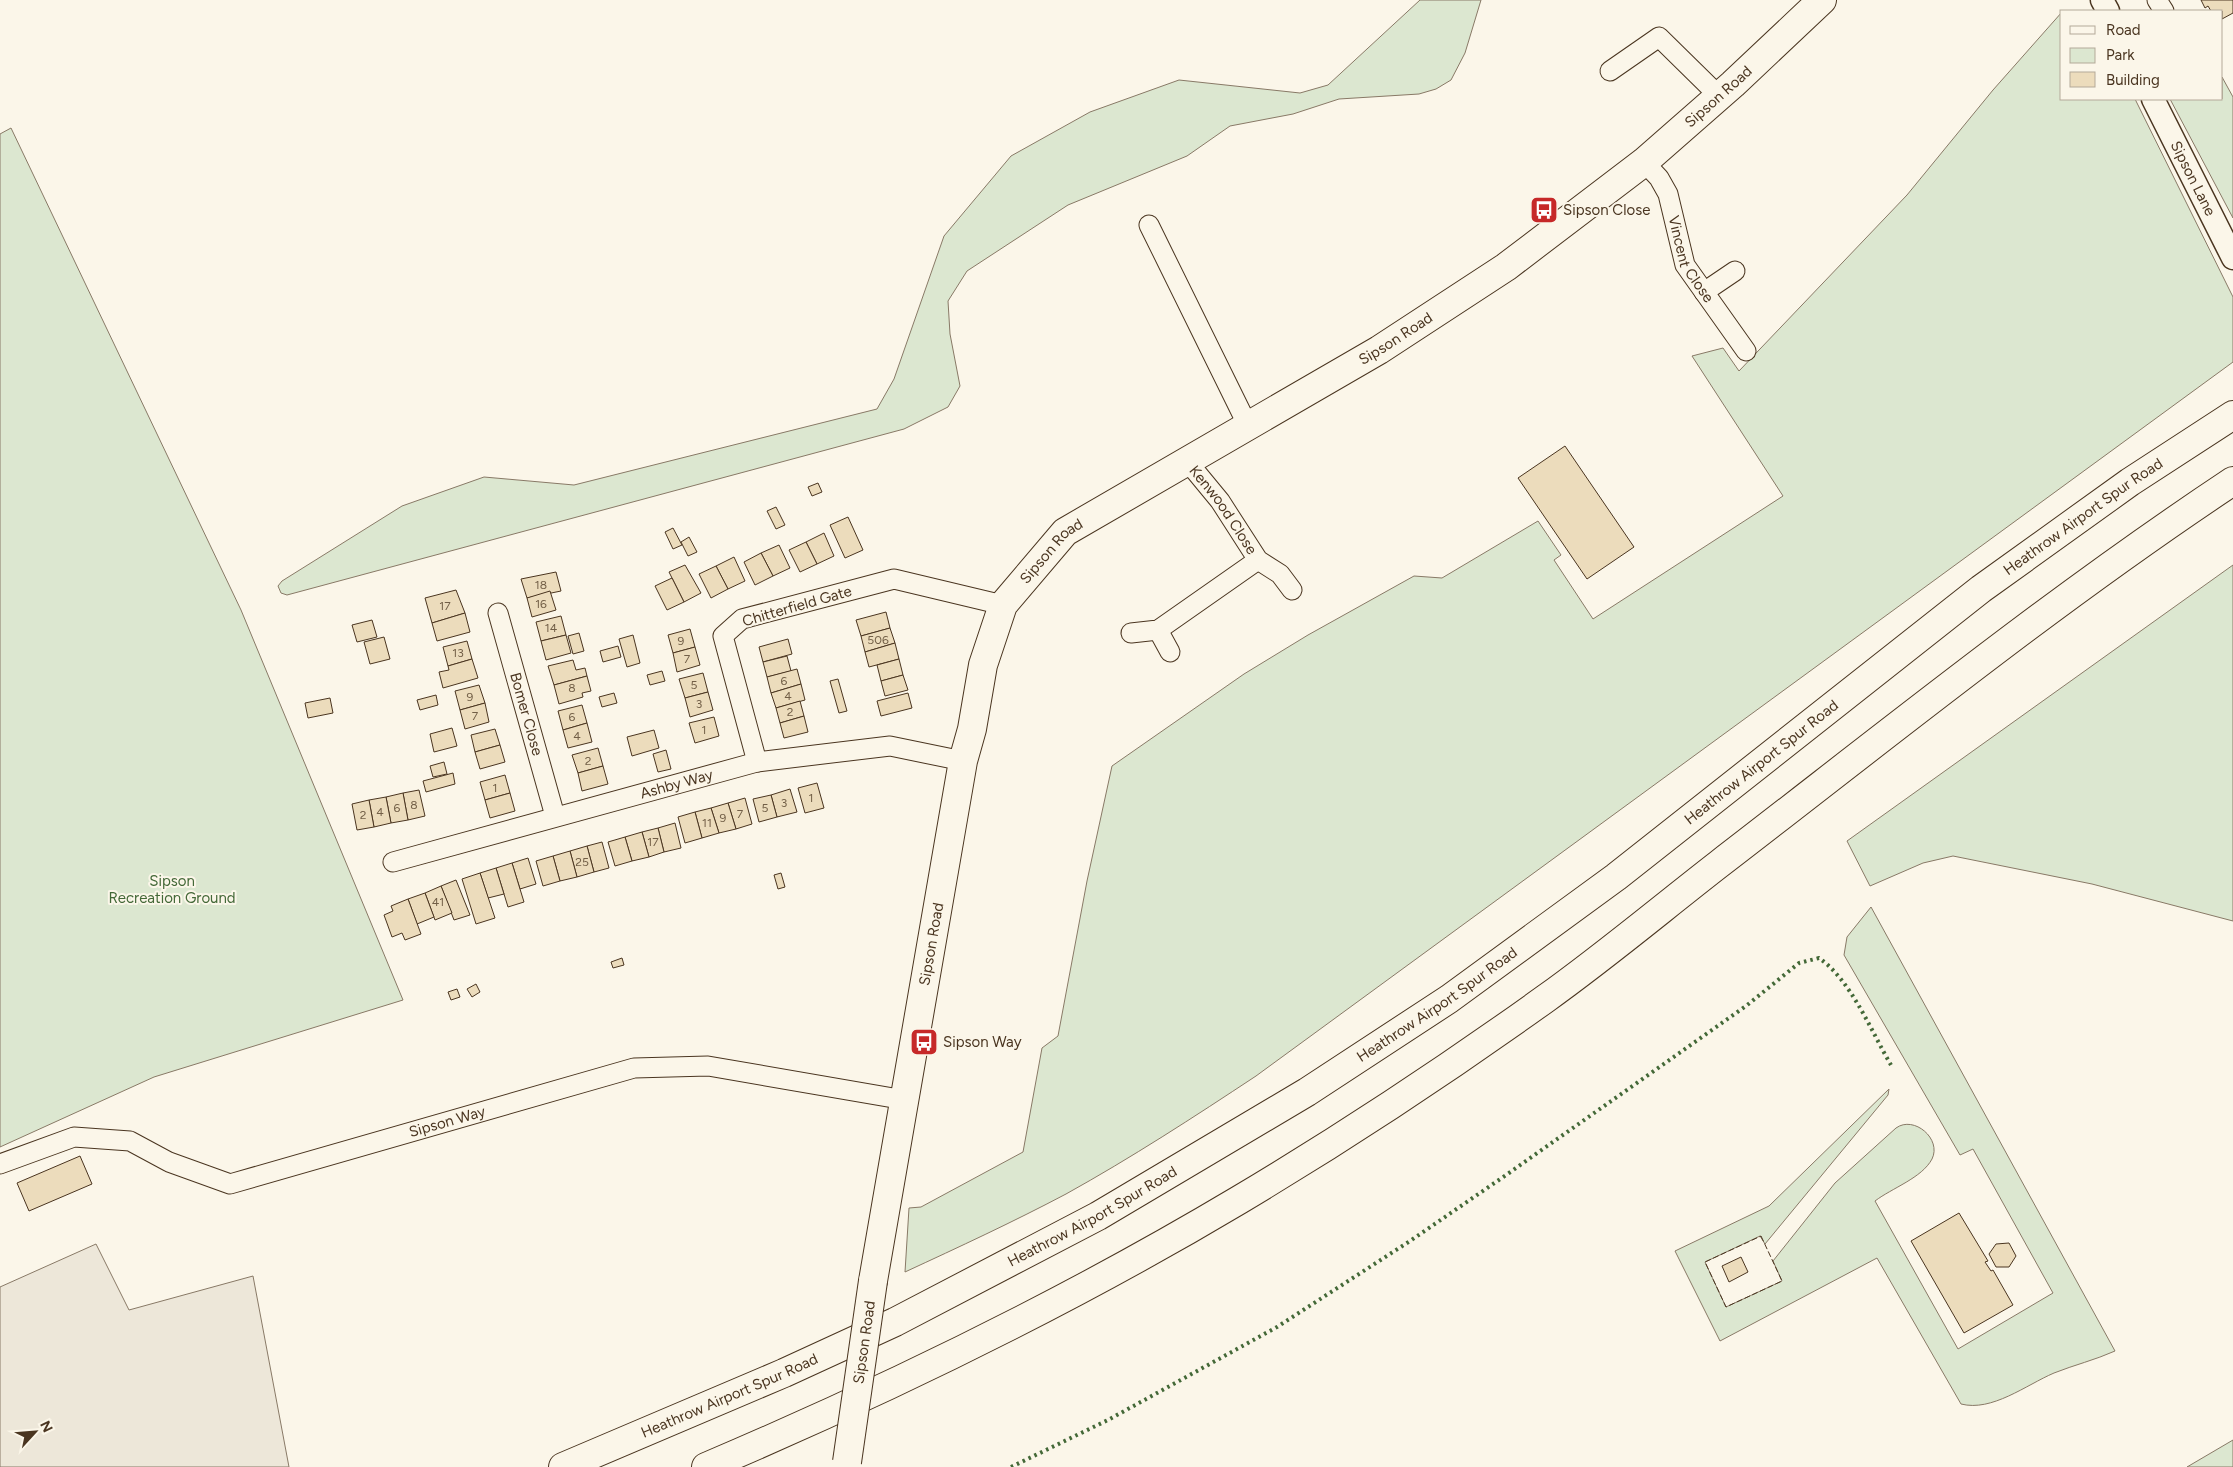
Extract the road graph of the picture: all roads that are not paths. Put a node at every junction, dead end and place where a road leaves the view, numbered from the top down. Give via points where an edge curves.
1 (1814, 2) edge
2 (1610, 71) dead end
3 (1719, 96) junction
4 (2154, 100) edge
5 (1644, 162) junction
6 (1149, 225) dead end
7 (2233, 258) edge
8 (1735, 271) dead end
9 (1704, 292) junction
10 (1746, 351) dead end
11 (2233, 415) edge
12 (1248, 426) junction
13 (1187, 461) junction
14 (2233, 481) edge
15 (1258, 560) junction
16 (1292, 590) dead end
17 (1003, 605) junction
18 (498, 613) dead end
19 (1158, 630) junction
20 (1131, 633) dead end
21 (1170, 652) dead end
22 (963, 761) junction
23 (758, 762) junction
24 (555, 816) junction
25 (393, 862) dead end
26 (905, 1100) junction
27 (0, 1164) edge
28 (847, 1465) edge
29 (563, 1467) edge
30 (706, 1467) edge

1 - 3 main road, Sipson Road
2 - 3 street via 1659,36
3 - 5 main road, Sipson Road
4 - 7 street, Sipson Lane
5 - 9 street, Vincent Close via 1668,194 1685,265
5 - 12 main road, Sipson Road via 1490,277 1379,350
6 - 12 street
8 - 9 street
9 - 10 street, Vincent Close
11 - 29 main road, Heathrow Airport Spur Road via 2130,482 1981,589 1584,901 1449,999 1307,1092 1098,1216 895,1322
12 - 13 main road, Sipson Road
13 - 15 street, Kenwood Close via 1220,501
13 - 17 main road, Sipson Road via 1065,532
14 - 30 main road via 2162,528 1951,684 1547,997 1387,1106 1238,1201 1089,1284 931,1366
15 - 16 street, Kenwood Close via 1280,574
15 - 19 street, Kenwood Close
17 - 22 main road, Sipson Road via 982,666 972,729
17 - 23 street, Chitterfield Gate via 894,580 742,619 723,636
18 - 24 street, Bomer Close
19 - 20 street, Kenwood Close
19 - 21 street
22 - 23 street, Ashby Way via 890,746
22 - 26 main road, Sipson Road
23 - 24 street, Ashby Way
24 - 25 street, Ashby Way
26 - 27 street, Sipson Way via 708,1066 634,1068 230,1184 169,1162 130,1141 74,1137
26 - 28 main road, Sipson Road, bridge

